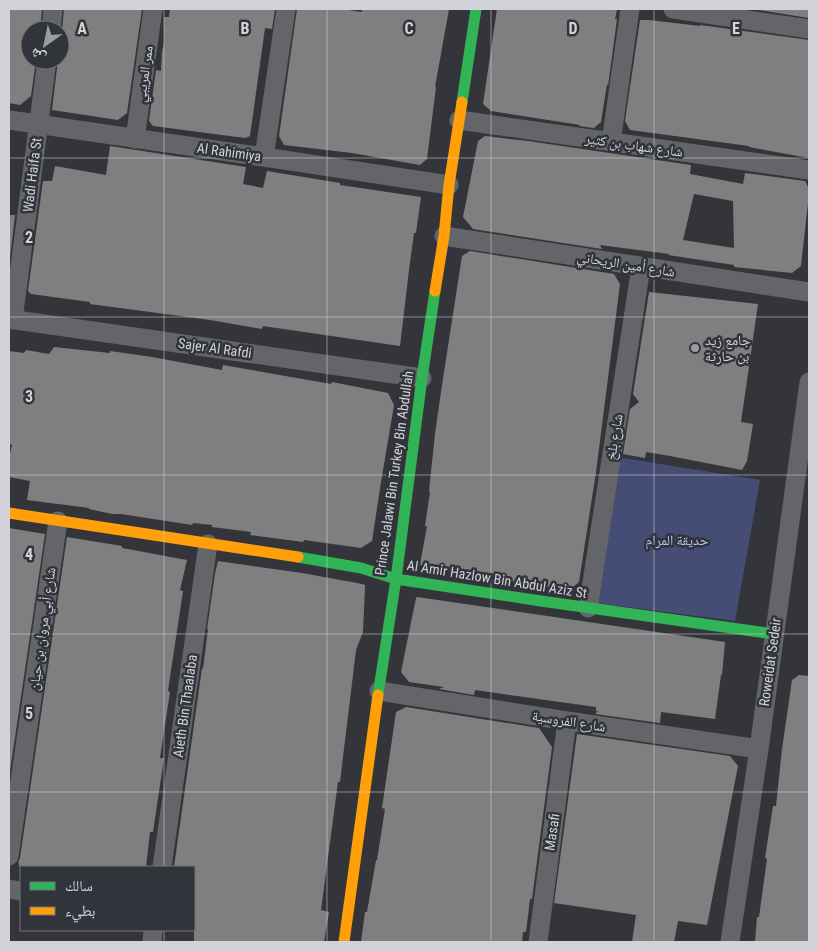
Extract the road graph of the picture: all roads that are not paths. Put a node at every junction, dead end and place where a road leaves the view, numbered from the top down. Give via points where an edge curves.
1 (153, 9) edge
2 (286, 9) edge
3 (476, 9) edge
4 (630, 9) edge
5 (673, 9) edge
6 (809, 29) edge
7 (46, 70) edge
8 (9, 120) edge
9 (459, 120) junction
10 (38, 125) junction
11 (135, 139) junction
12 (611, 142) junction
13 (264, 157) junction
14 (809, 170) edge
15 (449, 186) junction
16 (444, 236) junction
17 (641, 266) junction
18 (809, 292) edge
19 (11, 320) edge
20 (422, 378) junction
21 (809, 382) edge
22 (803, 465) edge
23 (9, 513) edge
24 (58, 521) junction
25 (208, 544) junction
26 (396, 579) junction
27 (588, 608) junction
28 (774, 634) junction
29 (379, 691) junction
30 (567, 721) junction
31 (759, 749) junction
32 (9, 856) edge
33 (162, 866) edge
34 (344, 942) edge
35 (538, 942) edge
36 (730, 942) edge

1 - 11 street, ممر المريبي
2 - 13 street
3 - 9 street, Prince Jalawi Bin Turkey Bin Abdullah
4 - 12 street
5 - 6 street
7 - 10 street, Wadi Haifa St
8 - 10 street, Al Rahimiya
9 - 12 street, شارع شهاب بن كثير
9 - 15 street, Prince Jalawi Bin Turkey Bin Abdullah
10 - 11 street, Al Rahimiya
10 - 19 street, Wadi Haifa St
11 - 13 street, Al Rahimiya
12 - 14 street, شارع شهاب بن كثير
13 - 15 street, Al Rahimiya
15 - 16 street, Prince Jalawi Bin Turkey Bin Abdullah
16 - 17 street, شارع أمين الريحاني
16 - 20 street, Prince Jalawi Bin Turkey Bin Abdullah
17 - 18 street, شارع أمين الريحاني
17 - 27 street, شارع بلخ
19 - 20 street, Sajer Al Rafdi
20 - 26 street, Prince Jalawi Bin Turkey Bin Abdullah
21 - 22 street, Roweidat Sedeir
22 - 28 street, Roweidat Sedeir
23 - 24 street, Al Amir Hazlow Bin Abdul Aziz St
24 - 25 street, Al Amir Hazlow Bin Abdul Aziz St
24 - 32 street, شارع أبي مروان بن حيان
25 - 26 street, Al Amir Hazlow Bin Abdul Aziz St via 361,568
25 - 33 street, Aieth Bin Thaalaba
26 - 27 street, Al Amir Hazlow Bin Abdul Aziz St
26 - 29 street, Prince Jalawi Bin Turkey Bin Abdullah
27 - 28 street, Al Amir Hazlow Bin Abdul Aziz St
28 - 31 street, Roweidat Sedeir
29 - 30 street, شارع الفروسية
29 - 34 street, Prince Jalawi Bin Turkey Bin Abdullah
30 - 31 street, شارع الفروسية
30 - 35 street, Masafi
31 - 36 street, Roweidat Sedeir

